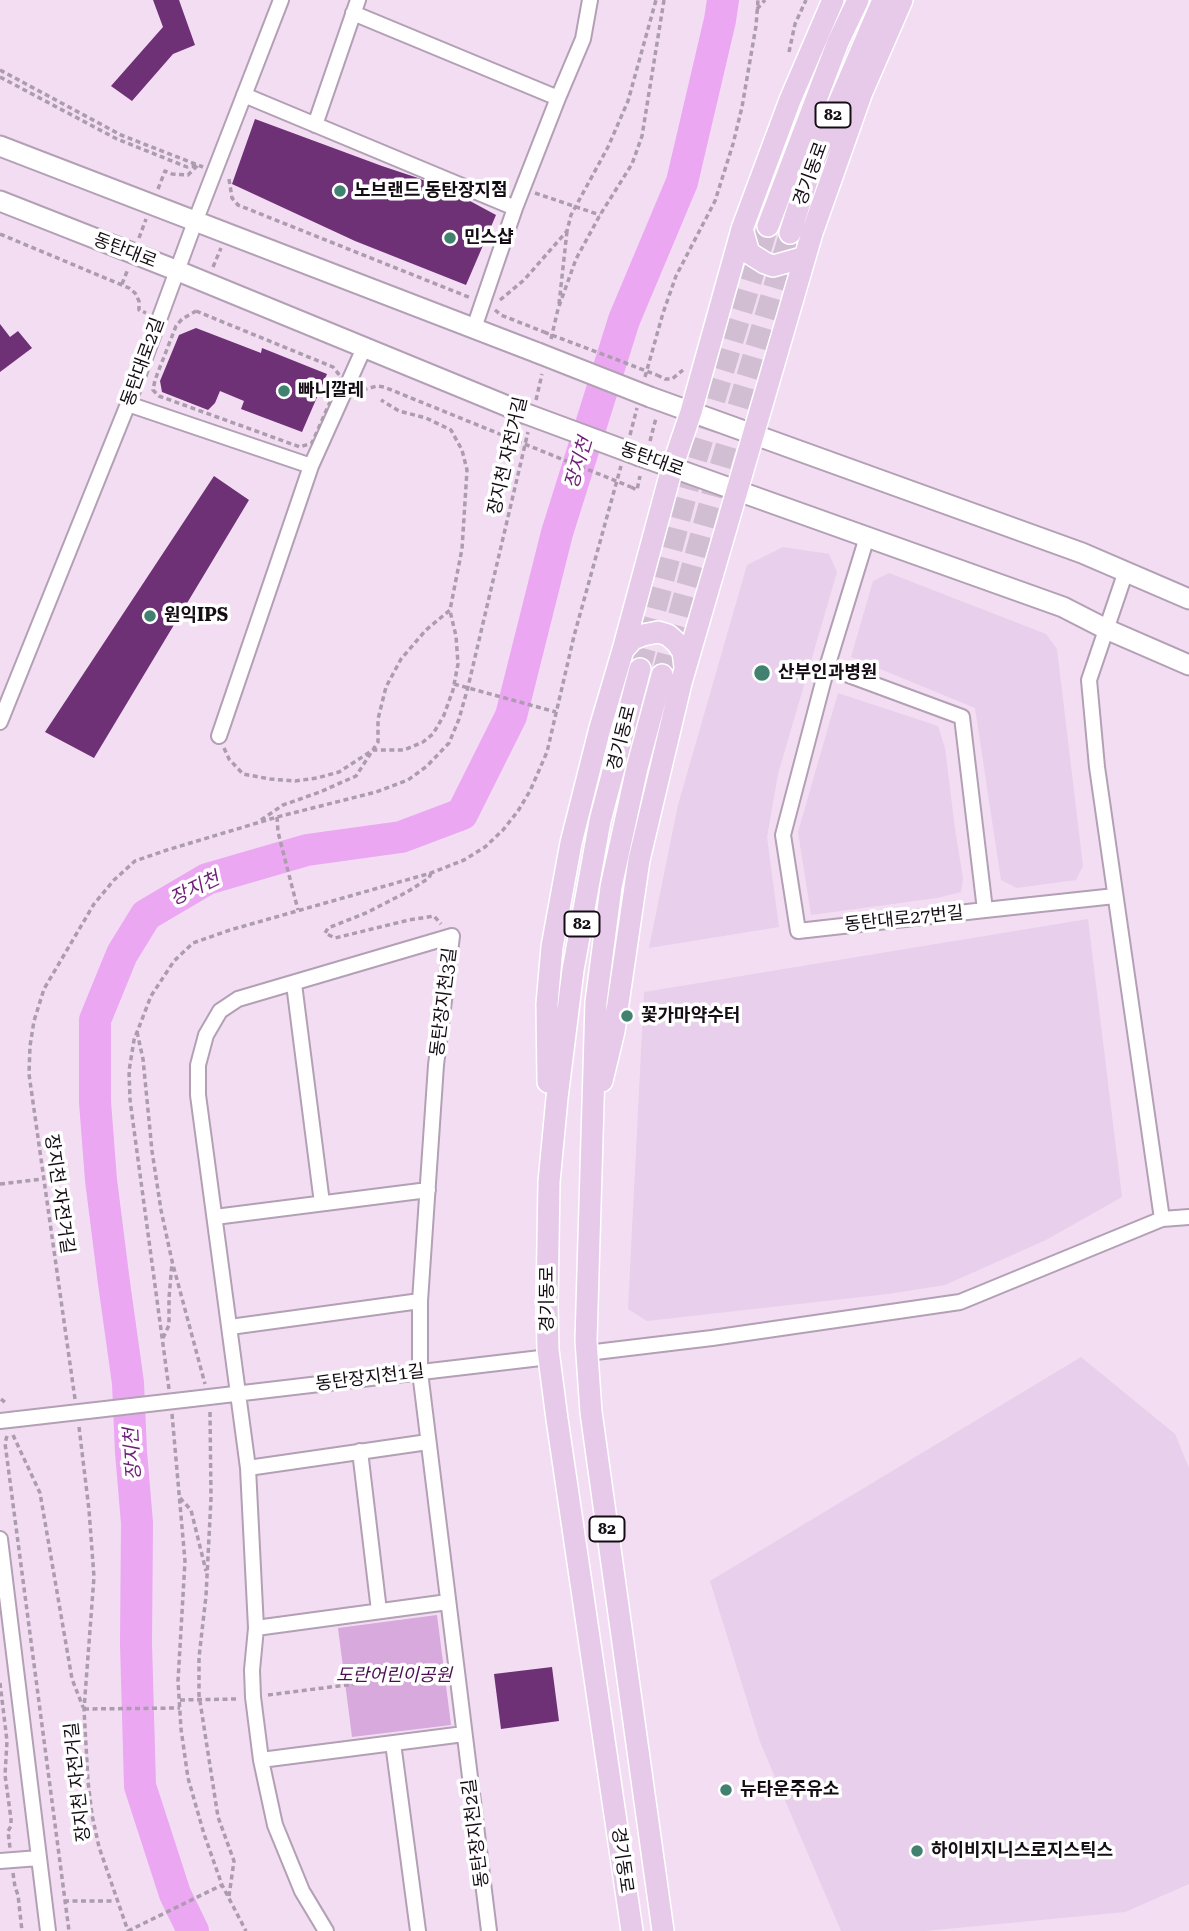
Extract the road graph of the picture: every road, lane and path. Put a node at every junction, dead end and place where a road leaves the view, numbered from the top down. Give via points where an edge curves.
1 (281, 0) edge
2 (590, 0) edge
3 (656, 0) edge
4 (664, 0) edge
5 (765, 0) edge
6 (833, 0) edge
7 (858, 0) edge
8 (883, 0) edge
9 (902, 0) edge
10 (355, 7) edge
11 (757, 9) dead end
12 (0, 70) edge
13 (0, 77) edge
14 (244, 95) junction
15 (558, 98) junction
16 (315, 125) junction
17 (0, 146) edge
18 (198, 165) junction
19 (230, 179) dead end
20 (540, 195) dead end
21 (0, 201) edge
22 (152, 205) junction
23 (238, 205) junction
24 (575, 207) junction
25 (515, 208) junction
26 (600, 215) junction
27 (195, 222) junction
28 (768, 226) tunnel mouth
29 (742, 229) junction
30 (567, 230) junction
31 (790, 233) tunnel mouth
32 (0, 234) edge
33 (226, 234) junction
34 (133, 254) junction
35 (805, 257) junction
36 (178, 271) junction
37 (207, 284) junction
38 (122, 285) junction
39 (467, 296) dead end
40 (558, 309) junction
41 (139, 310) dead end
42 (196, 311) junction
43 (474, 328) junction
44 (364, 348) junction
45 (543, 351) junction
46 (542, 375) dead end
47 (366, 389) dead end
48 (655, 399) junction
49 (381, 400) dead end
50 (128, 404) junction
51 (691, 412) junction
52 (530, 414) junction
53 (753, 434) junction
54 (642, 457) junction
55 (311, 466) junction
56 (672, 468) junction
57 (737, 491) junction
58 (867, 537) junction
59 (1126, 571) junction
60 (1189, 598) edge
61 (450, 610) junction
62 (1106, 629) junction
63 (623, 650) junction
64 (1189, 665) edge
65 (685, 667) junction
66 (827, 667) junction
67 (640, 669) tunnel mouth
68 (662, 675) tunnel mouth
69 (0, 676) edge
70 (15, 683) junction
71 (454, 684) junction
72 (468, 687) junction
73 (556, 712) dead end
74 (0, 722) edge
75 (219, 736) joint
76 (373, 750) junction
77 (276, 817) junction
78 (256, 823) junction
79 (431, 873) dead end
80 (1115, 896) junction
81 (985, 910) junction
82 (298, 911) dead end
83 (452, 936) junction
84 (294, 984) junction
85 (137, 1029) dead end
86 (591, 1124) junction
87 (43, 1179) junction
88 (549, 1182) junction
89 (0, 1184) edge
90 (428, 1190) junction
91 (322, 1203) junction
92 (215, 1217) junction
93 (1189, 1217) edge
94 (1162, 1219) junction
95 (172, 1261) junction
96 (420, 1301) junction
97 (230, 1327) junction
98 (162, 1339) dead end
99 (587, 1353) junction
100 (549, 1357) junction
101 (420, 1372) junction
102 (239, 1393) junction
103 (210, 1397) junction
104 (1, 1399) edge
105 (75, 1401) dead end
106 (9, 1405) dead end
107 (77, 1414) dead end
108 (0, 1421) edge
109 (15, 1425) junction
110 (428, 1442) junction
111 (0, 1444) edge
112 (360, 1451) junction
113 (248, 1468) junction
114 (180, 1498) dead end
115 (0, 1539) edge
116 (207, 1577) junction
117 (448, 1602) junction
118 (379, 1611) junction
119 (5, 1621) edge
120 (256, 1628) junction
121 (0, 1683) edge
122 (362, 1683) dead end
123 (262, 1696) dead end
124 (238, 1699) dead end
125 (180, 1700) dead end
126 (200, 1700) junction
127 (180, 1708) dead end
128 (84, 1709) junction
129 (464, 1734) junction
130 (393, 1743) junction
131 (261, 1760) junction
132 (8, 1831) dead end
133 (39, 1858) junction
134 (0, 1861) edge
135 (222, 1885) dead end
136 (15, 1887) dead end
137 (229, 1899) dead end
138 (65, 1901) junction
139 (116, 1901) junction
140 (22, 1931) edge
141 (48, 1931) edge
142 (69, 1931) edge
143 (128, 1931) edge
144 (326, 1931) edge
145 (418, 1931) edge
146 (488, 1931) edge
147 (632, 1931) edge
148 (663, 1931) edge

1 - 14 street, 동탄대로2길
2 - 15 street via 583,39
3 - 24 path via 628,101
4 - 26 path via 642,136 632,164
5 - 11 path
6 - 29 main road
7 - 28 main road, 경기동로 / 82
8 - 31 main road, 경기동로 / 82 via 810,168
9 - 35 main road via 862,92
10 - 15 street
10 - 16 street
12 - 18 path via 121,135
13 - 18 path via 117,139 187,167
14 - 16 street
14 - 27 street, 동탄대로2길
15 - 25 street
16 - 25 street
17 - 22 main road
18 - 22 path via 188,175 164,171
19 - 23 path via 232,198
20 - 24 path
21 - 34 main road, 동탄대로
22 - 27 main road
22 - 34 path
23 - 33 path
23 - 39 path
24 - 26 path
24 - 30 path
25 - 43 street
26 - 40 path via 576,259
27 - 33 main road
27 - 36 street, 동탄대로2길
29 - 35 main road via 749,253 765,264
29 - 51 main road
30 - 40 path
30 - 48 path, bridge via 524,280 493,306 501,314 665,379
32 - 38 path
33 - 37 path
33 - 43 main road
34 - 36 main road, 동탄대로
34 - 38 path
35 - 53 main road
36 - 37 main road, 동탄대로
36 - 50 street, 동탄대로2길
37 - 42 path
37 - 44 main road, 동탄대로
38 - 41 path via 135,293
40 - 45 path
42 - 42 path via 176,326 153,390 300,447 312,443 341,377 333,368
43 - 45 main road
44 - 52 main road, 동탄대로
44 - 55 street
45 - 48 main road, bridge
46 - 52 path, 장지천 자전거길
47 - 54 path, bridge via 384,387 637,490
48 - 51 main road
48 - 54 path
49 - 61 path via 451,430 462,450 467,470 461,549
50 - 55 street
50 - 70 street, 동탄대로2길
51 - 53 main road
51 - 56 main road
52 - 54 main road, 동탄대로, bridge
52 - 72 path, 장지천 자전거길
53 - 57 main road
53 - 59 main road
54 - 56 main road, 동탄대로
55 - 75 street
56 - 57 main road, 동탄대로
56 - 63 main road
57 - 58 main road, 동탄대로
57 - 65 main road
58 - 62 main road, 동탄대로 via 1063,607
58 - 66 street, 동탄대로27번길
59 - 60 main road
59 - 62 street
61 - 71 path via 458,664
61 - 76 path via 401,659 386,687
62 - 64 main road, 동탄대로
62 - 80 street via 1089,680
63 - 65 main road via 633,639 658,632 677,643
63 - 88 main road via 571,843 552,947 547,1004
65 - 86 main road via 639,860 614,1031
66 - 81 street, 동탄대로27번길 via 962,717
66 - 81 street, 동탄대로27번길 via 783,835 798,931
67 - 88 main road, 경기동로 / 82 via 600,821 573,970
68 - 86 main road, 경기동로 / 82 via 611,887 596,1002
69 - 70 street
70 - 74 street, 동탄대로2길
71 - 72 path
71 - 76 path via 433,734 404,750
72 - 73 path
72 - 77 path, 장지천 자전거길 via 449,743 408,780
75 - 76 path via 229,759 243,774 270,779 295,781 339,772
76 - 78 path via 356,776 283,805
77 - 78 path, 장지천 자전거길
77 - 82 path
78 - 87 path, 장지천 자전거길 via 135,861 114,880 80,927 44,989 30,1046 29,1074
79 - 83 path via 407,892 325,933 335,938 434,916
80 - 81 street
80 - 94 street
83 - 84 street, 동탄장지천3길
83 - 90 street, 동탄장지천3길 via 436,1065
84 - 91 street
84 - 92 street, 동탄장지천3길 via 238,999 220,1011 206,1035 198,1065 198,1095
85 - 95 path
86 - 99 main road, 경기동로 / 82
87 - 89 path
87 - 105 path, 장지천 자전거길
88 - 100 main road, 경기동로 / 82
90 - 91 street
90 - 96 street, 동탄장지천3길
91 - 92 street
92 - 97 street, 동탄장지천3길
93 - 94 street
94 - 99 street via 960,1302
95 - 98 path via 169,1325
95 - 103 path
96 - 97 street
96 - 101 street, 동탄장지천3길
97 - 102 street, 동탄장지천3길
99 - 148 main road, 경기동로 / 82 via 591,1412
100 - 101 street, 동탄장지천1길
100 - 147 main road, 경기동로 / 82
101 - 102 street, 동탄장지천1길
101 - 110 street, 동탄장지천2길
102 - 103 street, 동탄장지천1길
102 - 113 street
103 - 109 street, 동탄장지천1길, bridge
103 - 116 path
104 - 106 path
107 - 128 path, 장지천 자전거길 via 94,1577
108 - 109 street
109 - 128 path via 40,1493 72,1678
110 - 112 street
110 - 117 street, 동탄장지천2길
111 - 138 path via 5,1443
112 - 113 street
112 - 118 street
113 - 120 street
114 - 116 path via 191,1510
115 - 119 street
116 - 126 path
117 - 118 street
117 - 129 street, 동탄장지천2길
118 - 120 street
119 - 133 street
120 - 131 street via 253,1684
121 - 132 path via 7,1741
122 - 123 path
124 - 126 path
125 - 126 path
126 - 137 path via 219,1817 234,1861
127 - 128 path, 장지천 자전거길
128 - 139 path, 장지천 자전거길 via 92,1815
129 - 130 street
129 - 146 street, 동탄장지천2길
130 - 131 street
130 - 145 street
131 - 144 street via 275,1825 302,1891
133 - 134 street
133 - 141 street
135 - 143 path
136 - 140 path
138 - 139 path
138 - 142 path
139 - 143 path, 장지천 자전거길

